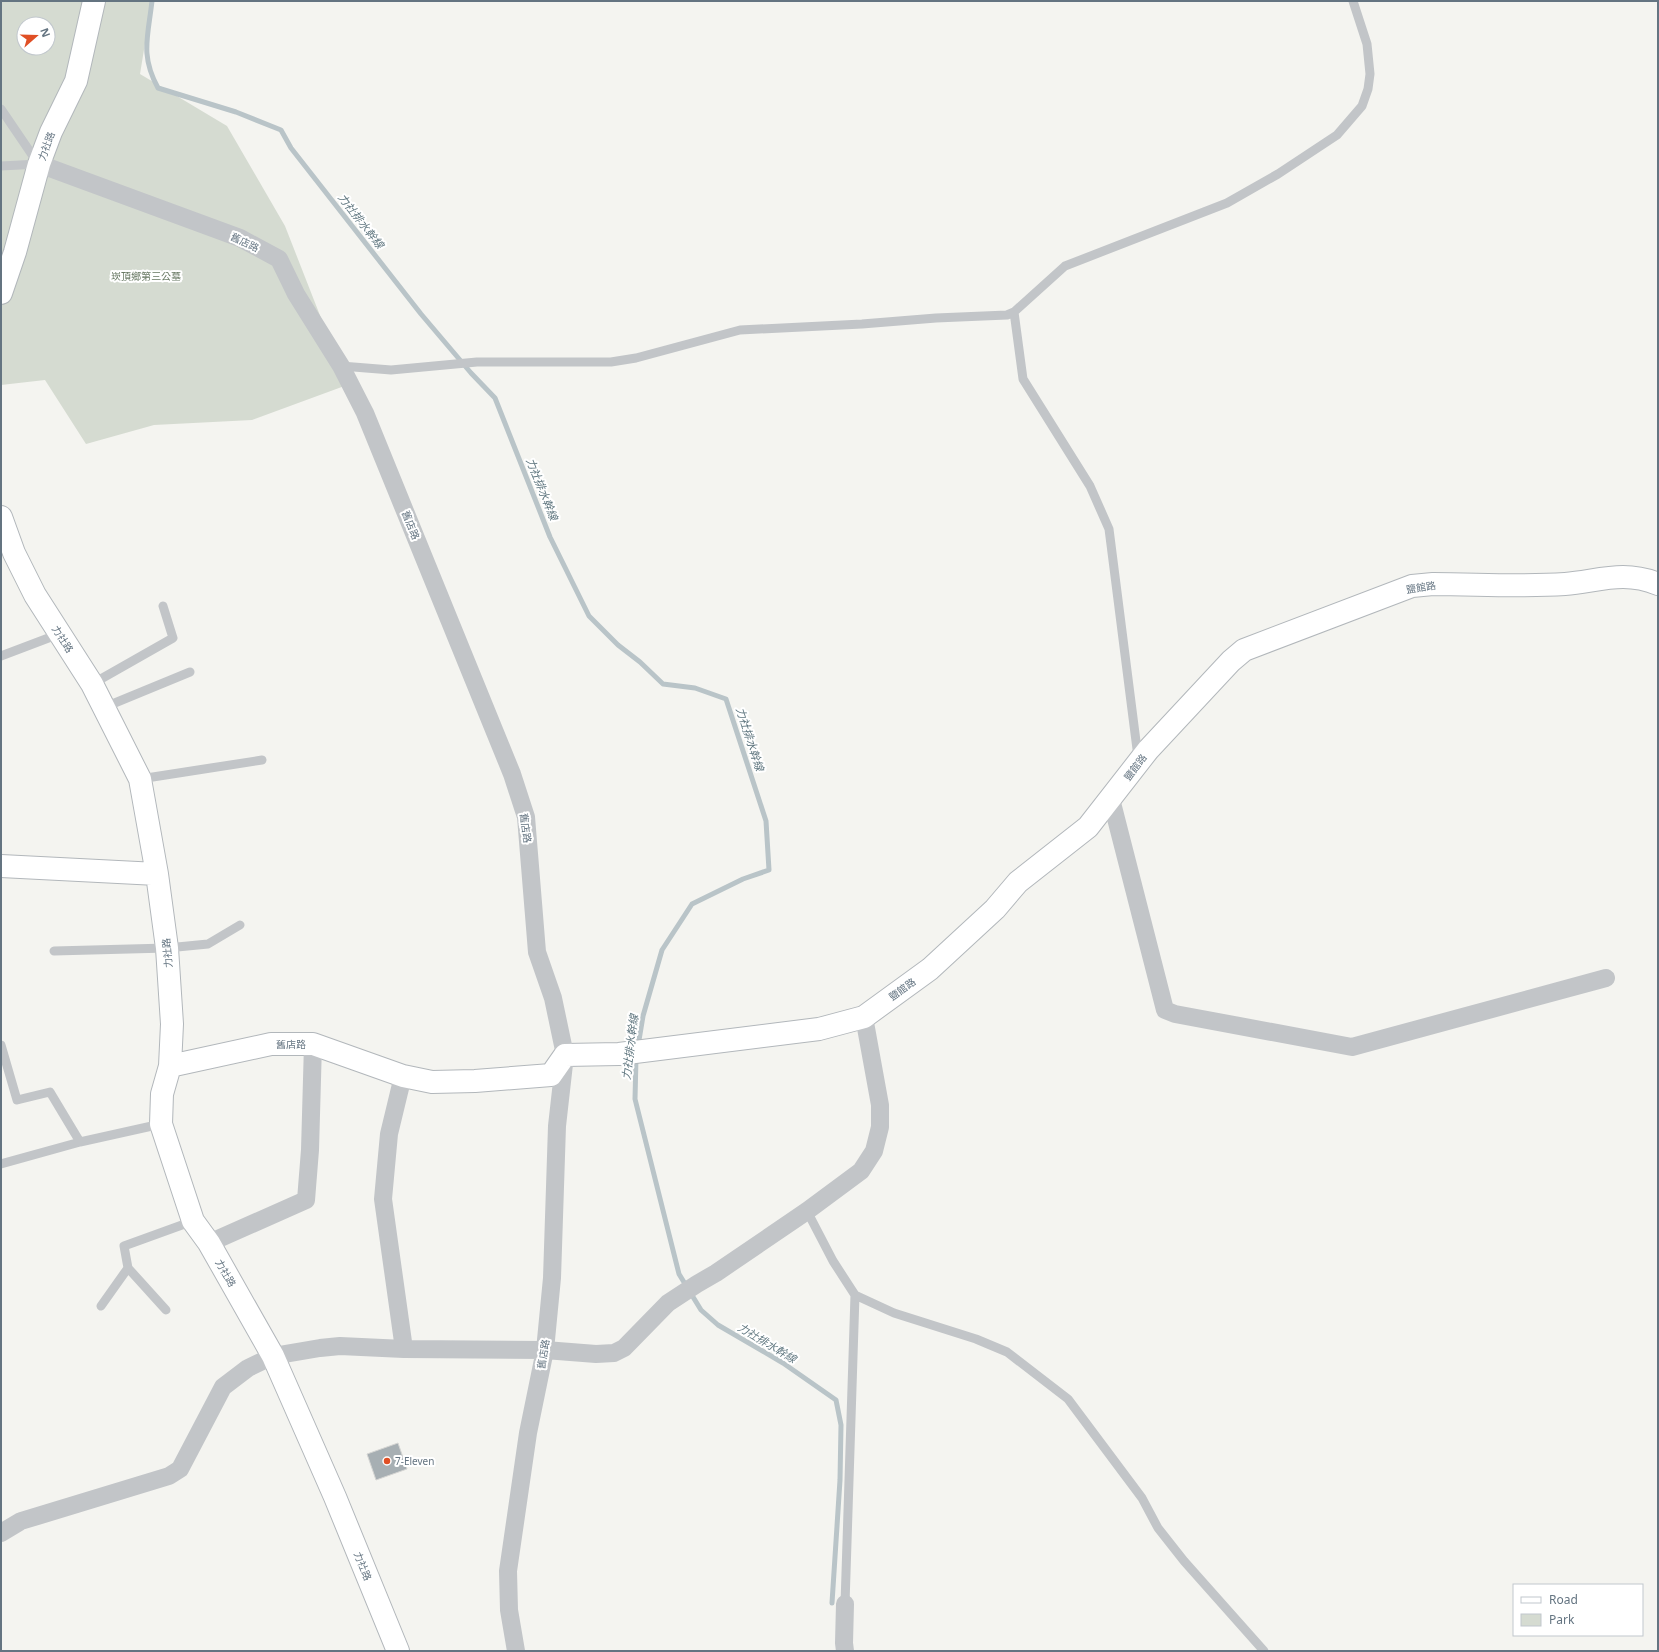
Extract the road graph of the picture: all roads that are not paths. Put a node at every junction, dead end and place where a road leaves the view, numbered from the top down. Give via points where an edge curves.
1 (94, 1) edge
2 (1353, 1) edge
3 (1, 109) edge
4 (39, 164) junction
5 (1, 166) edge
6 (1, 292) edge
7 (1014, 312) junction
8 (341, 366) junction
9 (1, 517) edge
10 (1658, 584) edge
11 (162, 606) dead end
12 (59, 634) junction
13 (1, 656) edge
14 (190, 672) dead end
15 (92, 684) junction
16 (105, 707) junction
17 (262, 760) dead end
18 (1139, 762) junction
19 (140, 779) junction
20 (1111, 799) junction
21 (1, 866) edge
22 (157, 874) junction
23 (240, 925) dead end
24 (167, 948) junction
25 (54, 951) dead end
26 (1606, 978) dead end
27 (864, 1017) junction
28 (1, 1044) edge
29 (313, 1044) junction
30 (565, 1055) junction
31 (170, 1066) junction
32 (403, 1076) junction
33 (161, 1124) junction
34 (80, 1142) junction
35 (1, 1164) edge
36 (807, 1212) junction
37 (193, 1222) junction
38 (209, 1243) junction
39 (128, 1268) junction
40 (855, 1296) junction
41 (101, 1306) dead end
42 (166, 1310) dead end
43 (404, 1349) junction
44 (545, 1350) junction
45 (273, 1356) junction
46 (1, 1533) edge
47 (845, 1604) joint
48 (398, 1651) edge
49 (516, 1651) edge
50 (845, 1651) edge
51 (1264, 1651) edge

1 - 4 street, 力社路 via 76,81 51,132
2 - 7 lane via 1367,44 1370,74 1362,106 1337,135 1278,174 1227,203 1065,266
3 - 4 lane
4 - 5 lane
4 - 6 street, 力社路 via 15,252
4 - 8 street, 舊店路 via 240,238 279,259 296,294
7 - 8 lane via 1007,315 740,330 636,358 611,362 477,362 392,370
7 - 18 lane via 1023,379 1090,486 1109,529
8 - 30 street, 舊店路 via 365,413 514,781 526,817 537,952 553,998
9 - 12 street, 力社路 via 14,553 35,595
10 - 18 street, 鹽館路 via 1640,577 1619,576 1565,584 1412,586 1244,650
11 - 15 lane via 173,638
12 - 13 lane
12 - 15 street, 力社路
14 - 16 lane
15 - 16 street, 力社路
16 - 19 street, 力社路
17 - 19 lane
18 - 20 street, 鹽館路
19 - 22 street, 力社路
20 - 26 street via 1165,1010 1175,1014 1352,1047
20 - 27 street, 鹽館路 via 1088,827 1018,882 995,909 930,969
21 - 22 street
22 - 24 street, 力社路
23 - 24 lane via 208,944
24 - 25 lane
24 - 31 street, 力社路 via 172,1024
27 - 30 street, 鹽館路 via 819,1029 619,1054
27 - 36 street via 880,1105 880,1127 874,1151 861,1171
28 - 34 lane via 17,1100 50,1092
29 - 31 street, 舊店路 via 271,1044
29 - 32 street, 舊店路
29 - 38 street via 306,1200
30 - 32 street, 舊店路 via 551,1075 432,1082
30 - 44 street, 舊店路 via 556,1126 552,1278
31 - 33 street, 力社路 via 162,1094
32 - 43 street via 389,1134 383,1199
33 - 34 lane
33 - 37 street, 力社路
34 - 35 lane
36 - 40 lane
36 - 44 street via 668,1303 624,1348 614,1353 596,1354
37 - 38 street, 力社路
37 - 39 lane via 124,1246
38 - 45 street, 力社路
39 - 41 lane
39 - 42 lane
40 - 47 lane
40 - 51 lane via 894,1313 976,1339 1007,1352 1068,1399 1142,1498 1158,1528
43 - 44 street
43 - 45 street via 340,1346
44 - 49 street, 舊店路 via 528,1433 508,1571 509,1610
45 - 46 street via 248,1368 222,1387 180,1469 169,1476 21,1521
45 - 48 street, 力社路 via 332,1490
47 - 50 street

